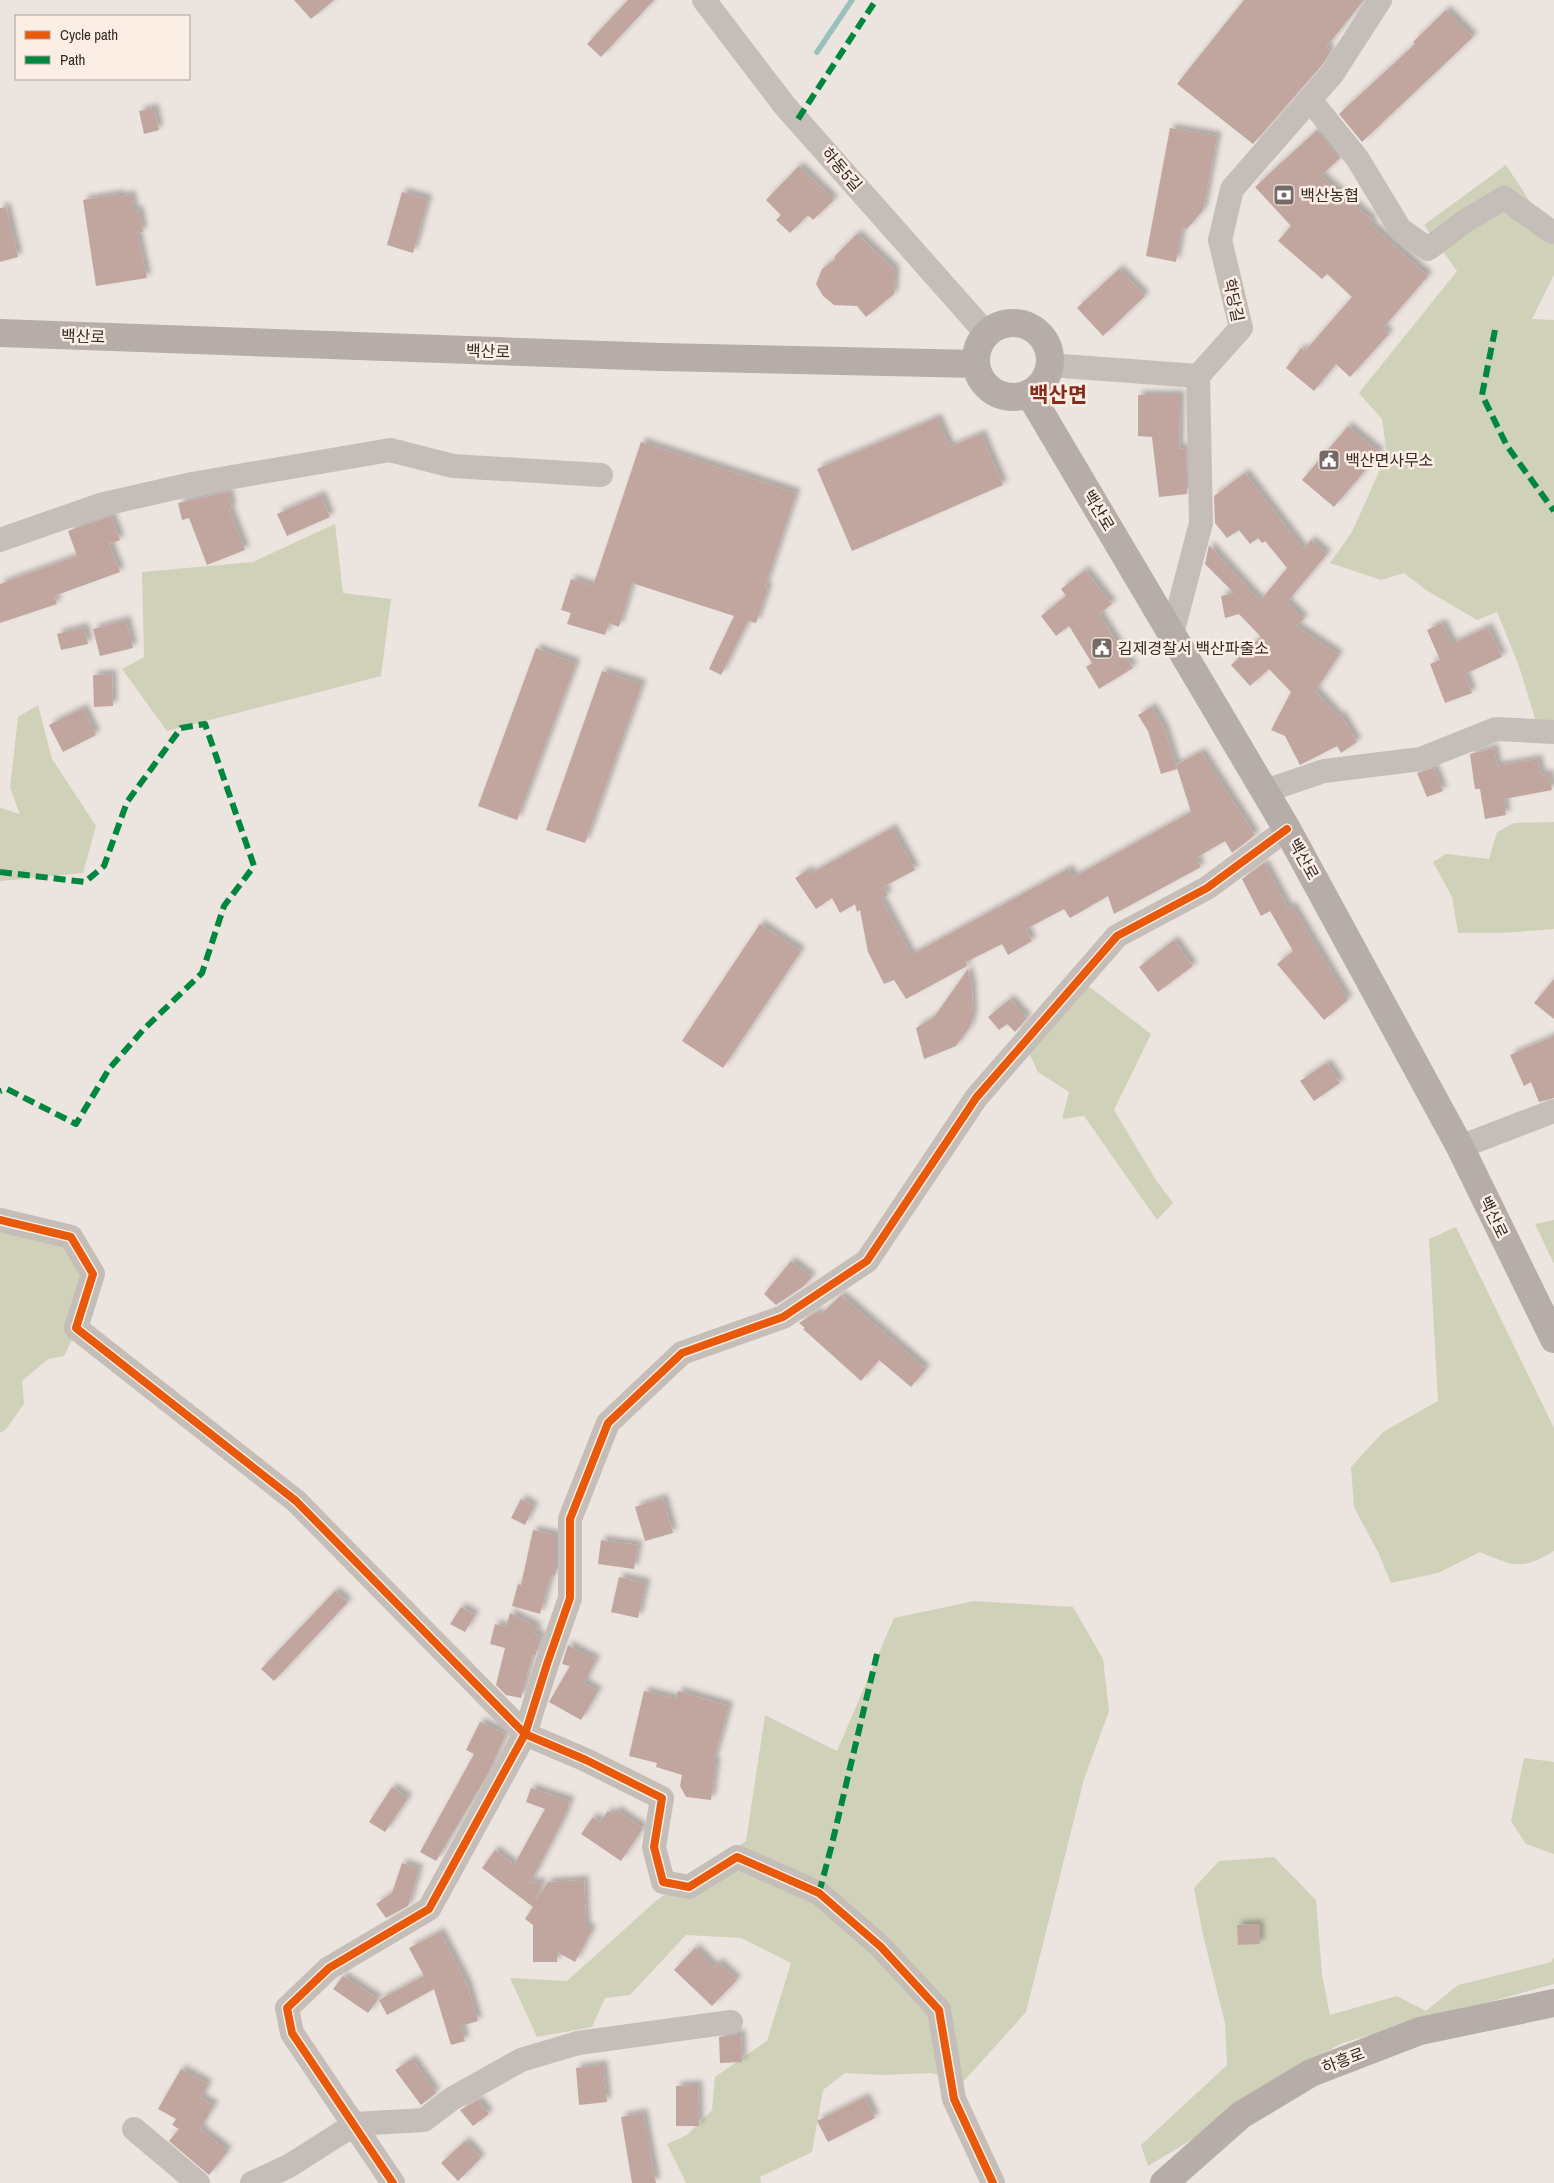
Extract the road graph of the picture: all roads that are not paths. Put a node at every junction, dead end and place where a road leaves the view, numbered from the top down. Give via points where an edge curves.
1 (704, 0) edge
2 (1380, 0) edge
3 (1310, 100) junction
4 (1552, 232) dead end
5 (0, 333) edge
6 (987, 334) junction
7 (976, 364) junction
8 (1049, 365) junction
9 (1198, 376) junction
10 (1029, 393) junction
11 (601, 475) dead end
12 (0, 540) edge
13 (1172, 634) junction
14 (1554, 732) edge
15 (1265, 791) junction
16 (1287, 829) junction
17 (1554, 1111) edge
18 (1460, 1147) junction
19 (0, 1220) edge
20 (1554, 1339) edge
21 (525, 1734) junction
22 (1554, 2003) edge
23 (731, 2022) dead end
24 (354, 2124) junction
25 (134, 2129) dead end
26 (198, 2183) edge
27 (252, 2183) edge
28 (393, 2183) edge
29 (993, 2183) edge
30 (1164, 2183) edge

1 - 6 street, 하동5길 via 785,106
2 - 3 street, 학당길 via 1333,73
3 - 4 street via 1357,158 1400,229 1428,249 1465,221 1504,198
3 - 9 street, 학당길 via 1232,190 1220,240 1241,328
5 - 7 main road, 백산로 via 660,357
6 - 7 main road via 977,353
6 - 8 main road via 1008,324 1030,327 1046,343
7 - 10 main road via 982,380 995,392 1012,396
8 - 9 street
8 - 10 main road via 1042,381
9 - 13 street via 1202,523
10 - 13 main road, 백산로
11 - 12 street via 453,466 390,450 192,484 100,505
13 - 15 main road, 백산로
14 - 15 street via 1496,729 1421,759 1324,771
15 - 16 main road, 백산로
16 - 18 main road, 백산로
16 - 21 street via 1207,888 1117,936 976,1098 867,1261 782,1317 682,1353 608,1423 570,1519 570,1598
17 - 18 street
18 - 20 main road, 백산로
19 - 21 street via 71,1238 93,1274 76,1328 296,1501
21 - 24 street via 429,1909 329,1968 287,2008 292,2033
21 - 29 street via 662,1798 654,1847 663,1882 689,1888 737,1857 819,1892 881,1947 939,2010 954,2099
22 - 30 main road, 하흥로 via 1420,2031 1311,2073 1241,2115
23 - 24 street via 578,2044 521,2060 453,2098 424,2120
24 - 27 street via 289,2166
24 - 28 street
25 - 26 street

